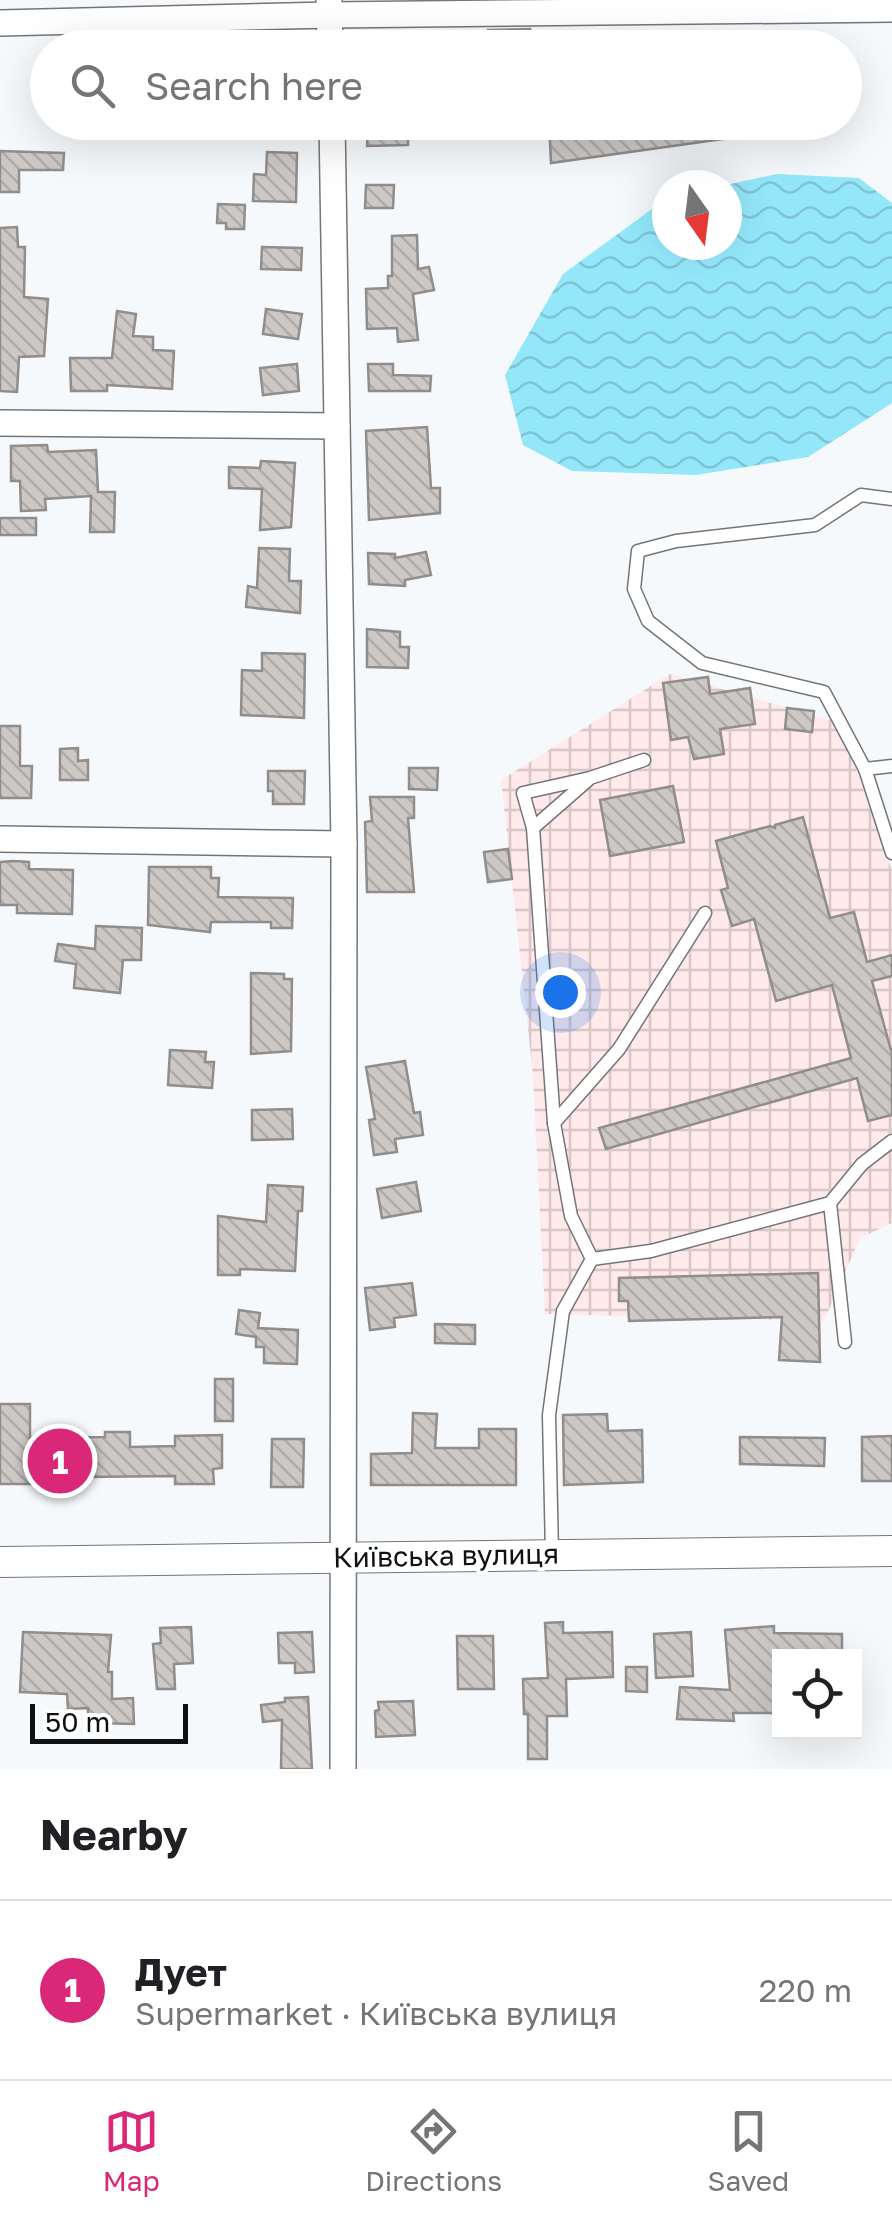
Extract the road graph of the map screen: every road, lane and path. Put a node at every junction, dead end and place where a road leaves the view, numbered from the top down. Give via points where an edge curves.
1 (329, 7) edge
2 (892, 9) edge
3 (80, 11) edge
4 (0, 23) edge
5 (332, 140) edge
6 (0, 423) edge
7 (338, 426) junction
8 (892, 499) edge
9 (644, 760) dead end
10 (892, 766) edge
11 (865, 769) junction
12 (590, 778) junction
13 (533, 828) junction
14 (0, 838) edge
15 (344, 844) junction
16 (892, 853) edge
17 (704, 913) dead end
18 (554, 1123) junction
19 (892, 1141) edge
20 (830, 1203) junction
21 (592, 1259) junction
22 (845, 1342) dead end
23 (892, 1550) edge
24 (552, 1554) junction
25 (344, 1556) junction
26 (0, 1562) edge
27 (343, 1769) edge

1 - 2 street
1 - 3 street
3 - 4 street
5 - 7 street
6 - 7 street
7 - 15 street
8 - 11 lane via 861,495 815,525 676,541 638,552 634,589 648,622 702,664 824,692
9 - 12 lane
10 - 11 lane
11 - 16 lane
12 - 13 lane
12 - 13 lane via 522,792
13 - 18 lane
14 - 15 street
15 - 25 street
17 - 18 lane via 619,1049
18 - 21 lane via 571,1216
19 - 20 lane
20 - 21 lane via 670,1246
20 - 22 lane
21 - 24 lane via 563,1311 548,1462
23 - 24 street, Київська вулиця
24 - 25 street, Київська вулиця
25 - 26 street, Київська вулиця
25 - 27 street

